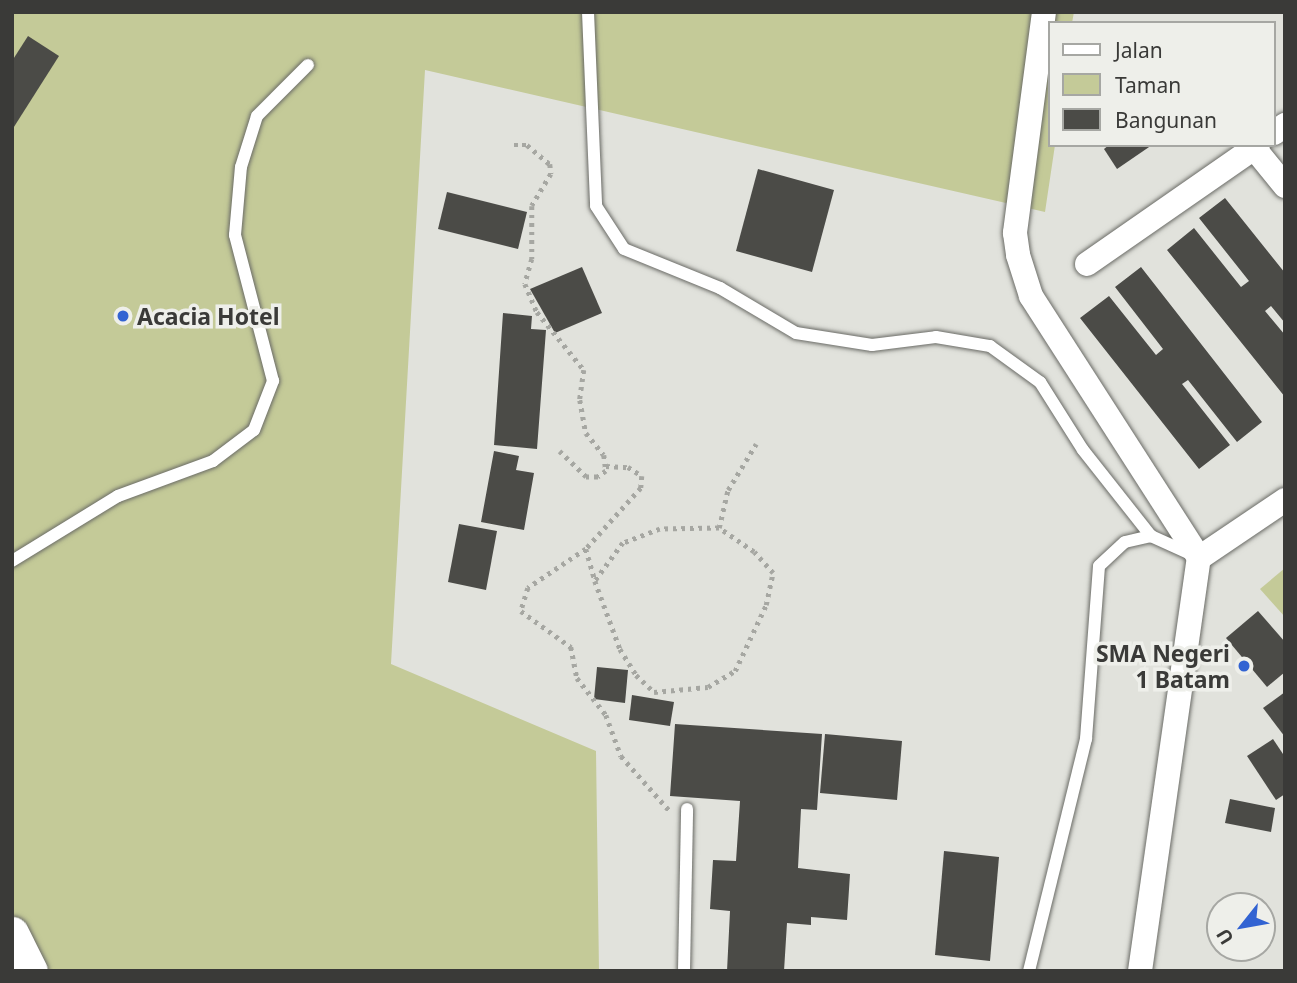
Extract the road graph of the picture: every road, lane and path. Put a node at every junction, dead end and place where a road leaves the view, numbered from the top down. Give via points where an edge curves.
1 (588, 12) edge
2 (1044, 12) edge
3 (308, 65) dead end
4 (514, 145) dead end
5 (1256, 147) edge
6 (1285, 186) edge
7 (1087, 264) dead end
8 (756, 444) dead end
9 (559, 451) dead end
10 (606, 466) junction
11 (1285, 500) edge
12 (719, 528) junction
13 (1151, 536) junction
14 (586, 549) junction
15 (1199, 558) junction
16 (12, 561) edge
17 (595, 581) junction
18 (687, 809) dead end
19 (687, 841) junction
20 (12, 933) edge
21 (31, 971) edge
22 (684, 971) edge
23 (1029, 971) edge
24 (1140, 971) edge

1 - 13 lane via 596,206 624,249 720,288 796,333 872,345 936,337 990,346 1041,382 1083,450
2 - 15 street via 1014,233 1018,255 1031,296
3 - 16 lane via 257,116 241,167 234,235 272,381 254,430 213,461 118,496
4 - 10 path via 527,145 550,164 551,174 532,206 532,259 525,284 537,312 583,370 580,400 586,433
5 - 6 street
5 - 7 street
8 - 12 path via 728,490
9 - 10 path via 586,477 598,477
10 - 14 path via 628,467 642,476 641,488
11 - 15 street
12 - 17 path via 660,529 623,543
12 - 17 path via 754,552 773,573 766,605 735,671 708,687 654,692 636,675
13 - 15 lane
13 - 23 lane via 1125,542 1099,566 1086,739
14 - 17 path
14 - 19 path via 528,587 521,611 571,647 577,678 606,715 621,756 659,792
15 - 24 street
18 - 19 lane
19 - 22 lane
20 - 21 street

